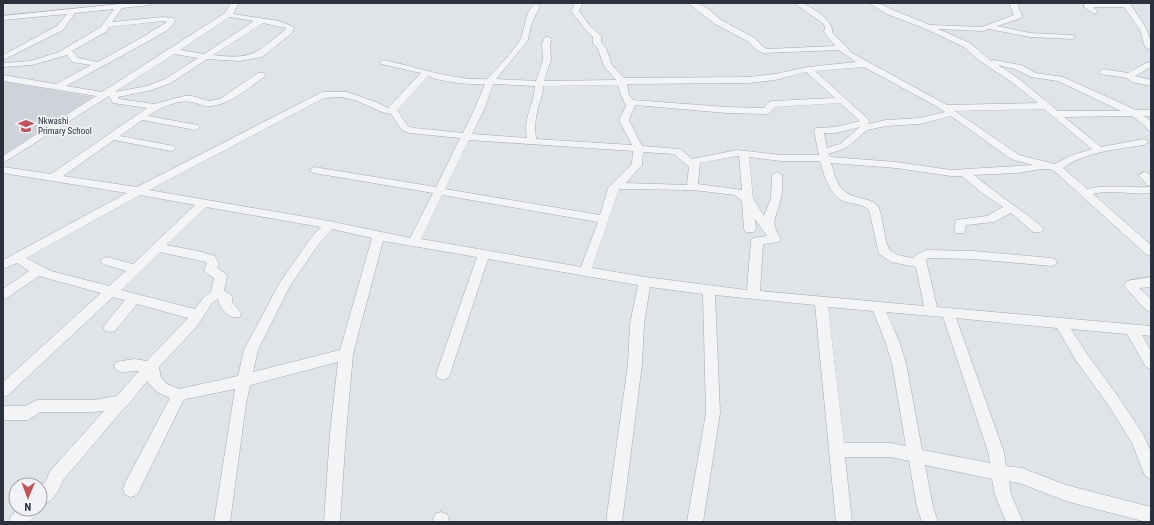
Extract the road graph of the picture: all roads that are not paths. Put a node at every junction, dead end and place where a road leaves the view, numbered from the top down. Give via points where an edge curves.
1 (63, 3) edge
2 (150, 3) edge
3 (579, 3) edge
4 (692, 3) edge
5 (798, 3) edge
6 (873, 3) edge
7 (1013, 3) edge
8 (236, 4) edge
9 (1126, 4) edge
10 (120, 6) junction
11 (536, 6) dead end
12 (74, 11) junction
13 (1094, 12) dead end
14 (55, 13) junction
15 (228, 15) junction
16 (3, 18) edge
17 (260, 21) junction
18 (108, 25) junction
19 (924, 25) junction
20 (988, 27) junction
21 (1148, 35) edge
22 (1072, 37) dead end
23 (548, 39) dead end
24 (841, 48) junction
25 (1151, 48) edge
26 (68, 51) junction
27 (173, 51) junction
28 (206, 56) junction
29 (3, 58) edge
30 (983, 59) junction
31 (384, 62) dead end
32 (97, 64) junction
33 (865, 64) junction
34 (3, 65) edge
35 (1148, 65) dead end
36 (808, 69) junction
37 (427, 72) junction
38 (1103, 72) dead end
39 (260, 75) dead end
40 (1129, 76) junction
41 (3, 78) edge
42 (490, 81) junction
43 (622, 82) junction
44 (1151, 83) edge
45 (539, 84) junction
46 (58, 87) junction
47 (109, 94) junction
48 (842, 100) junction
49 (630, 102) junction
50 (1047, 106) junction
51 (155, 107) junction
52 (945, 108) junction
53 (391, 111) junction
54 (954, 113) junction
55 (1134, 113) junction
56 (1151, 113) edge
57 (1057, 114) junction
58 (140, 117) junction
59 (195, 126) dead end
60 (1151, 128) edge
61 (467, 136) junction
62 (112, 137) junction
63 (532, 141) junction
64 (1144, 142) dead end
65 (638, 147) junction
66 (171, 148) dead end
67 (1100, 151) junction
68 (744, 153) junction
69 (825, 157) junction
70 (3, 160) edge
71 (694, 166) junction
72 (1053, 167) junction
73 (3, 170) edge
74 (314, 170) dead end
75 (965, 173) junction
76 (776, 175) dead end
77 (1144, 175) dead end
78 (53, 178) junction
79 (1151, 183) edge
80 (617, 186) junction
81 (692, 187) junction
82 (1151, 190) edge
83 (138, 191) junction
84 (440, 192) junction
85 (1085, 193) junction
86 (748, 200) junction
87 (203, 203) junction
88 (1012, 208) junction
89 (604, 220) junction
90 (329, 225) junction
91 (769, 228) junction
92 (750, 229) dead end
93 (1037, 229) dead end
94 (960, 230) dead end
95 (378, 236) junction
96 (414, 242) junction
97 (158, 247) junction
98 (1151, 252) edge
99 (484, 254) junction
100 (16, 257) junction
101 (107, 262) dead end
102 (1051, 262) dead end
103 (921, 264) junction
104 (3, 265) edge
105 (135, 269) junction
106 (37, 271) junction
107 (585, 271) junction
108 (645, 282) junction
109 (1151, 282) edge
110 (709, 290) junction
111 (111, 291) junction
112 (217, 294) junction
113 (3, 295) edge
114 (753, 295) junction
115 (135, 298) junction
116 (821, 301) junction
117 (877, 306) junction
118 (1151, 307) edge
119 (932, 311) junction
120 (235, 313) dead end
121 (948, 313) junction
122 (198, 315) junction
123 (1061, 323) junction
124 (110, 327) dead end
125 (1131, 329) junction
126 (1151, 331) edge
127 (346, 354) junction
128 (1151, 364) edge
129 (121, 366) dead end
130 (150, 368) junction
131 (443, 374) dead end
132 (243, 381) junction
133 (3, 391) edge
134 (180, 396) junction
135 (123, 401) junction
136 (3, 413) edge
137 (1145, 440) edge
138 (836, 450) junction
139 (915, 455) junction
140 (1151, 471) edge
141 (999, 472) junction
142 (131, 489) dead end
143 (48, 491) edge
144 (1151, 515) edge
145 (222, 522) edge
146 (332, 522) edge
147 (614, 522) edge
148 (695, 522) edge
149 (844, 522) edge
150 (930, 522) edge
151 (1015, 522) edge

1 - 14 street
2 - 10 street
3 - 43 street via 575,11 590,32 597,36 597,43 602,48 608,66
4 - 24 street via 766,51
5 - 24 street via 827,23 828,32
6 - 19 street
7 - 20 street via 1018,16
8 - 15 street
9 - 13 street via 1087,5
9 - 21 street
10 - 12 street
10 - 18 street
11 - 42 street via 526,25 524,40
12 - 14 street
12 - 29 street via 60,28
14 - 16 street
15 - 17 street
15 - 27 street
17 - 28 street
17 - 28 street via 279,23 290,27 289,31 254,58
18 - 26 street
18 - 32 street via 163,19 171,22 149,37
19 - 20 street
19 - 30 street via 967,45
20 - 22 street via 1030,35
21 - 25 street
23 - 45 street via 547,60
24 - 33 street
26 - 32 street via 75,60
26 - 34 street via 40,62
27 - 28 street
27 - 47 street
28 - 47 street via 159,85
30 - 50 street via 1000,69
30 - 55 street via 1018,67 1034,75 1060,80
31 - 37 street
32 - 46 street
33 - 36 street
33 - 52 street
35 - 40 street
36 - 43 street via 749,80
36 - 48 street
37 - 42 street via 453,79
37 - 53 street
38 - 40 street
39 - 51 street via 223,101 209,104 184,99
40 - 44 street via 1134,80
41 - 46 street
42 - 45 street
42 - 61 street
43 - 45 street
43 - 49 street via 625,95
45 - 63 street via 530,129
46 - 47 street
47 - 51 street via 116,100
47 - 70 street
48 - 49 street via 772,104 767,111
48 - 69 street via 865,122 836,130 819,130
49 - 65 street via 631,106 624,120
50 - 52 street
50 - 57 street
51 - 58 street
52 - 54 street
53 - 61 street via 396,113 405,128 412,132
53 - 83 street via 382,110 347,95 322,96
54 - 69 street via 920,121 886,123 864,128
54 - 72 street via 1015,157
55 - 56 street
55 - 57 street
55 - 60 street
57 - 67 street
58 - 59 street
58 - 62 street
61 - 63 street
61 - 84 street
62 - 66 street
62 - 78 street
63 - 65 street
64 - 67 street
65 - 71 street via 677,151
65 - 80 street via 638,165
67 - 72 street
68 - 69 street via 781,158
68 - 71 street via 695,161
68 - 86 street
69 - 75 street
69 - 103 street via 831,180 838,193 844,198 865,202 874,209 886,255
71 - 81 street
72 - 75 street
72 - 85 street
73 - 78 street
74 - 84 street
75 - 88 street
76 - 91 street via 776,198 770,214
77 - 79 street
78 - 83 street
80 - 81 street
80 - 89 street via 613,188
81 - 86 street via 736,191
82 - 85 street via 1100,189
83 - 87 street
83 - 100 street
84 - 89 street
84 - 96 street
85 - 98 street
86 - 91 street
86 - 92 street
87 - 90 street
87 - 97 street
88 - 93 street
88 - 94 street via 990,219 962,222
89 - 107 street
90 - 95 street
90 - 132 street via 285,284 251,350
91 - 114 street via 775,240 756,241
95 - 96 street
95 - 127 street
96 - 99 street
97 - 105 street
97 - 112 street via 199,254 210,259 213,264 210,270 221,276
99 - 107 street
99 - 131 street
100 - 104 street
100 - 106 street
101 - 105 street
102 - 103 street via 973,255 926,254 920,258
103 - 119 street
105 - 111 street
106 - 111 street
106 - 113 street
107 - 108 street
108 - 110 street
108 - 147 street via 637,324 636,364
109 - 118 street via 1130,286
110 - 114 street
110 - 148 street via 713,413
111 - 115 street
111 - 133 street
112 - 120 street via 226,297 225,303
112 - 122 street via 208,300
114 - 116 street
115 - 122 street via 179,312
115 - 124 street
116 - 117 street
116 - 138 street
117 - 119 street
117 - 139 street via 899,363
119 - 121 street
121 - 123 street
121 - 141 street via 996,452
122 - 130 street
123 - 125 street
123 - 137 street via 1082,358
125 - 126 street
125 - 128 street
127 - 132 street
127 - 146 street
129 - 130 street via 132,363
130 - 134 street via 153,370 154,380 162,388
130 - 135 street
132 - 134 street via 186,392
132 - 145 street
134 - 142 street
135 - 136 street via 93,406 37,406 28,413
135 - 143 street via 56,476 53,486
137 - 140 street
138 - 139 street via 891,450
138 - 149 street
139 - 141 street
139 - 150 street
141 - 144 street via 1022,476 1066,493
141 - 151 street via 1003,494

